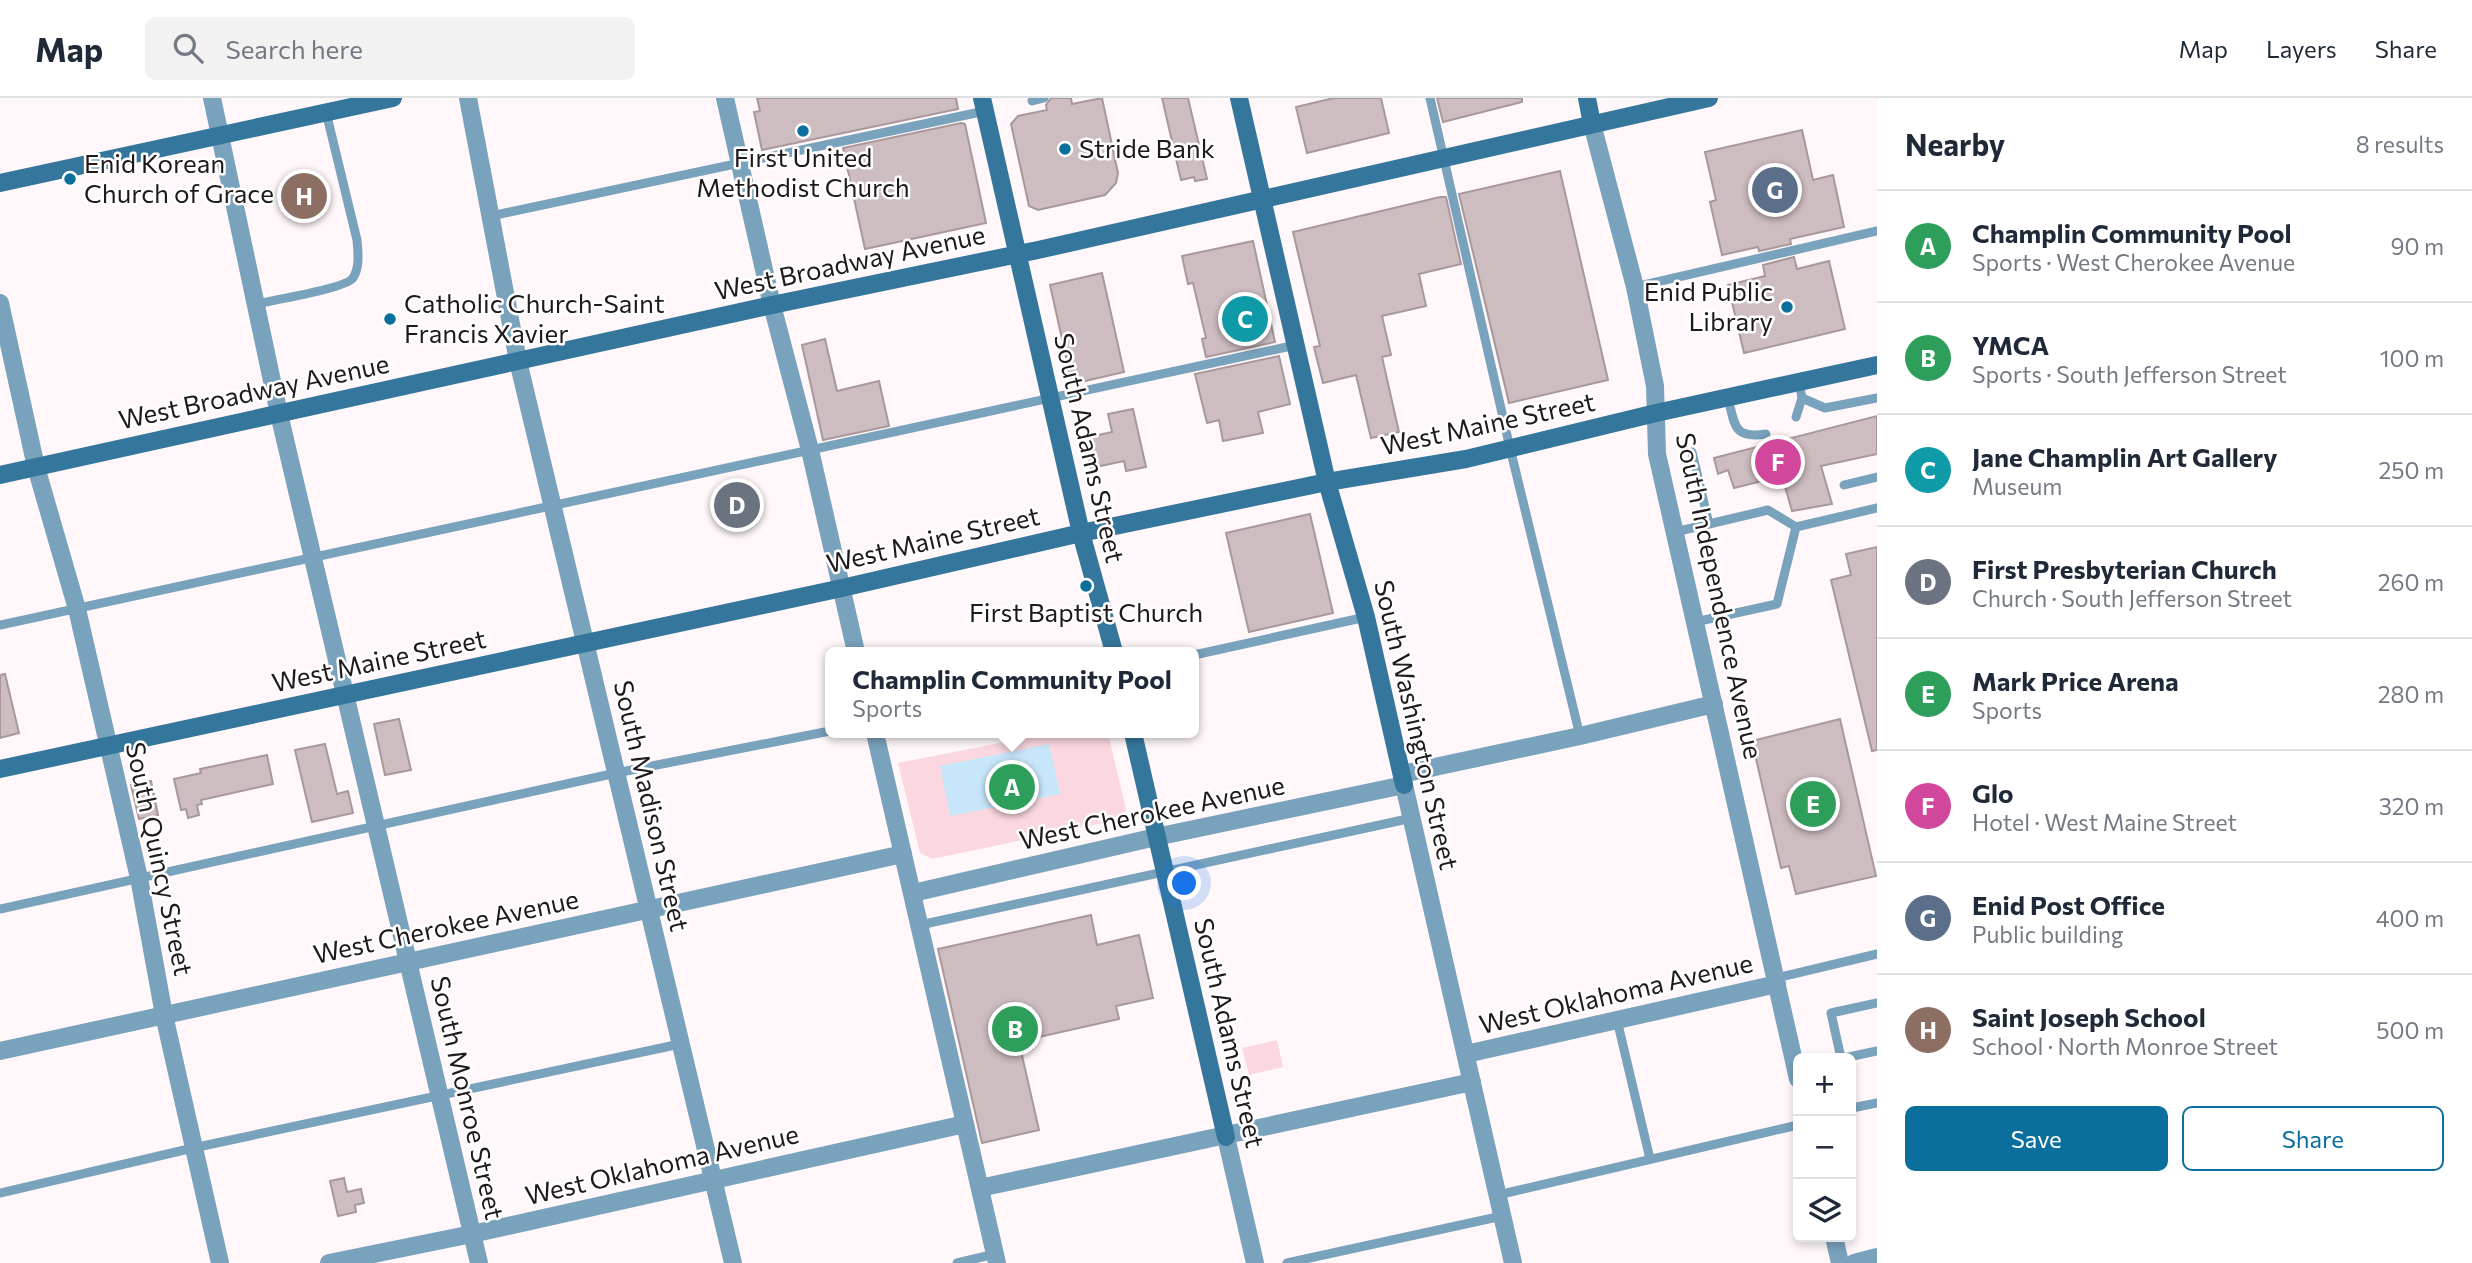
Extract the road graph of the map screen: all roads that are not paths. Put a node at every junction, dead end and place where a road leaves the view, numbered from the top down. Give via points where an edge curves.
1 (212, 98) edge
2 (393, 98) edge
3 (468, 98) edge
4 (725, 98) edge
5 (1044, 98) edge
6 (1239, 98) edge
7 (1430, 98) edge
8 (1587, 98) edge
9 (1709, 98) edge
10 (1031, 101) dead end
11 (984, 104) edge
12 (326, 113) junction
13 (1592, 124) junction
14 (220, 135) junction
15 (1443, 157) junction
16 (740, 163) junction
17 (0, 183) edge
18 (1264, 200) junction
19 (491, 216) junction
20 (1877, 232) edge
21 (1017, 255) junction
22 (1635, 288) junction
23 (0, 303) edge
24 (256, 304) junction
25 (772, 305) junction
26 (1296, 345) junction
27 (518, 361) junction
28 (1877, 365) edge
29 (1801, 390) junction
30 (1050, 398) junction
31 (1728, 398) junction
32 (1877, 398) edge
33 (279, 414) junction
34 (1656, 414) junction
35 (1796, 417) dead end
36 (1766, 434) dead end
37 (1510, 448) junction
38 (810, 450) junction
39 (1692, 452) dead end
40 (36, 467) junction
41 (0, 475) edge
42 (1877, 477) edge
43 (1327, 482) junction
44 (1844, 485) dead end
45 (552, 506) junction
46 (1877, 509) edge
47 (1709, 524) junction
48 (1796, 527) junction
49 (1675, 532) junction
50 (1081, 533) junction
51 (313, 557) junction
52 (842, 588) junction
53 (77, 609) junction
54 (1366, 617) junction
55 (1695, 622) junction
56 (0, 625) edge
57 (585, 644) junction
58 (855, 647) edge
59 (1113, 647) edge
60 (1199, 654) edge
61 (345, 695) junction
62 (1714, 704) junction
63 (825, 733) edge
64 (1580, 736) junction
65 (876, 738) edge
66 (1134, 738) edge
67 (109, 746) junction
68 (0, 769) edge
69 (616, 773) junction
70 (1403, 779) junction
71 (1412, 818) junction
72 (376, 826) junction
73 (1156, 838) junction
74 (903, 854) junction
75 (1165, 873) junction
76 (139, 878) junction
77 (912, 893) junction
78 (0, 909) edge
79 (648, 910) junction
80 (920, 925) junction
81 (1877, 954) edge
82 (408, 962) junction
83 (1776, 981) junction
84 (1877, 1003) edge
85 (164, 1016) junction
86 (1617, 1020) junction
87 (680, 1044) junction
88 (0, 1051) edge
89 (1877, 1051) edge
90 (1841, 1053) edge
91 (1466, 1055) junction
92 (1856, 1055) edge
93 (1793, 1057) edge
94 (1472, 1082) junction
95 (439, 1095) junction
96 (1877, 1102) edge
97 (1856, 1107) edge
98 (965, 1124) junction
99 (1793, 1126) edge
100 (1226, 1137) junction
101 (193, 1148) junction
102 (1650, 1159) junction
103 (713, 1180) junction
104 (981, 1188) junction
105 (0, 1193) edge
106 (1498, 1195) junction
107 (1503, 1216) junction
108 (472, 1234) junction
109 (1835, 1242) edge
110 (1877, 1257) edge
111 (996, 1258) edge
112 (220, 1263) edge
113 (328, 1263) edge
114 (479, 1263) edge
115 (733, 1263) edge
116 (957, 1263) edge
117 (1255, 1263) edge
118 (1287, 1263) edge
119 (1513, 1263) edge
120 (1840, 1263) edge
121 (1854, 1263) edge

1 - 14 street, South Monroe Street
2 - 12 main road
3 - 19 street, South Madison Street
4 - 16 street
5 - 10 lane
6 - 18 main road, South Washington Street
7 - 15 lane
8 - 13 main road
9 - 13 main road, West Broadway Avenue
11 - 16 lane
11 - 21 main road, South Adams Street
12 - 14 main road
12 - 24 lane via 357,240 354,277 336,287
13 - 15 main road, West Broadway Avenue
13 - 22 street, South Independence Avenue
14 - 17 main road
14 - 24 street, South Monroe Street
15 - 18 main road, West Broadway Avenue
15 - 37 lane
16 - 19 lane
16 - 25 street
18 - 21 main road, West Broadway Avenue
18 - 26 main road, South Washington Street
19 - 27 street, South Madison Street
20 - 22 lane
21 - 25 main road, West Broadway Avenue
21 - 30 main road, South Adams Street
22 - 34 street, South Independence Avenue via 1656,386
23 - 40 street, South Quincy Street
24 - 33 street, South Monroe Street
25 - 27 main road, West Broadway Avenue
25 - 38 street
26 - 30 lane
26 - 43 main road, South Washington Street
27 - 33 main road, West Broadway Avenue
27 - 45 street, South Madison Street
28 - 29 main road, West Maine Street
29 - 31 main road, West Maine Street
29 - 32 lane via 1825,408
29 - 35 lane
30 - 38 lane
30 - 50 main road, South Adams Street
31 - 34 main road, West Maine Street
31 - 36 lane via 1738,431
33 - 40 main road, West Broadway Avenue
33 - 51 street, South Monroe Street
34 - 37 main road, West Maine Street
34 - 49 street, South Independence Avenue via 1657,454
37 - 43 main road, West Maine Street
37 - 64 lane
38 - 45 lane
38 - 52 street
39 - 47 lane
40 - 41 main road, West Broadway Avenue
40 - 53 street, South Quincy Street
42 - 44 lane
43 - 50 main road, West Maine Street
43 - 54 main road, South Washington Street
45 - 51 lane
45 - 57 street, South Madison Street
46 - 48 lane
47 - 48 lane via 1768,510
47 - 49 lane
48 - 55 lane via 1777,604
49 - 55 street, South Independence Avenue
50 - 52 main road, West Maine Street
50 - 59 main road, South Adams Street
51 - 53 lane
51 - 61 street, South Monroe Street
52 - 57 main road, West Maine Street
52 - 58 street
53 - 56 lane
53 - 67 street, South Quincy Street
54 - 60 lane
54 - 70 main road, South Washington Street
55 - 62 street, South Independence Avenue
57 - 61 main road, West Maine Street
57 - 69 street, South Madison Street
61 - 67 main road, West Maine Street
61 - 72 street, South Monroe Street
62 - 64 street, West Cherokee Avenue
62 - 83 street, South Independence Avenue
63 - 69 lane
64 - 70 street, West Cherokee Avenue
65 - 74 street
66 - 73 main road, South Adams Street
67 - 68 main road, West Maine Street
67 - 76 street, South Quincy Street
69 - 72 lane
69 - 79 street, South Madison Street
70 - 71 street, South Washington Street
70 - 73 street, West Cherokee Avenue
71 - 75 lane
71 - 91 street, South Washington Street
72 - 76 lane
72 - 82 street, South Monroe Street
73 - 75 main road, South Adams Street
73 - 77 street, West Cherokee Avenue
74 - 77 street
74 - 79 street, West Cherokee Avenue
75 - 80 lane
75 - 100 main road, South Adams Street
76 - 78 lane
76 - 85 street, South Quincy Street
77 - 80 street
79 - 82 street, West Cherokee Avenue
79 - 87 street, South Madison Street
80 - 98 street
81 - 83 lane
82 - 85 street, West Cherokee Avenue
82 - 95 street, South Monroe Street
83 - 86 street, West Oklahoma Avenue
83 - 93 street, South Independence Avenue
84 - 90 lane via 1831,1013
85 - 88 street, West Cherokee Avenue
85 - 101 street, South Quincy Street
86 - 91 street, West Oklahoma Avenue
86 - 102 lane
87 - 95 lane
87 - 103 street, South Madison Street
89 - 92 lane
91 - 94 street, South Washington Street
94 - 100 street
94 - 106 street, South Washington Street
95 - 101 lane
95 - 108 street, South Monroe Street
96 - 97 lane
98 - 103 street, West Oklahoma Avenue
98 - 104 street
99 - 102 lane
100 - 104 street
100 - 117 street, South Adams Street
101 - 105 lane
101 - 112 street, South Quincy Street
102 - 106 lane
103 - 108 street, West Oklahoma Avenue
103 - 115 street, South Madison Street
104 - 111 street
106 - 107 street, South Washington Street
107 - 118 lane
107 - 119 street, South Washington Street
108 - 113 street, West Oklahoma Avenue
108 - 114 street, South Monroe Street
109 - 120 street
110 - 121 street
111 - 116 lane

